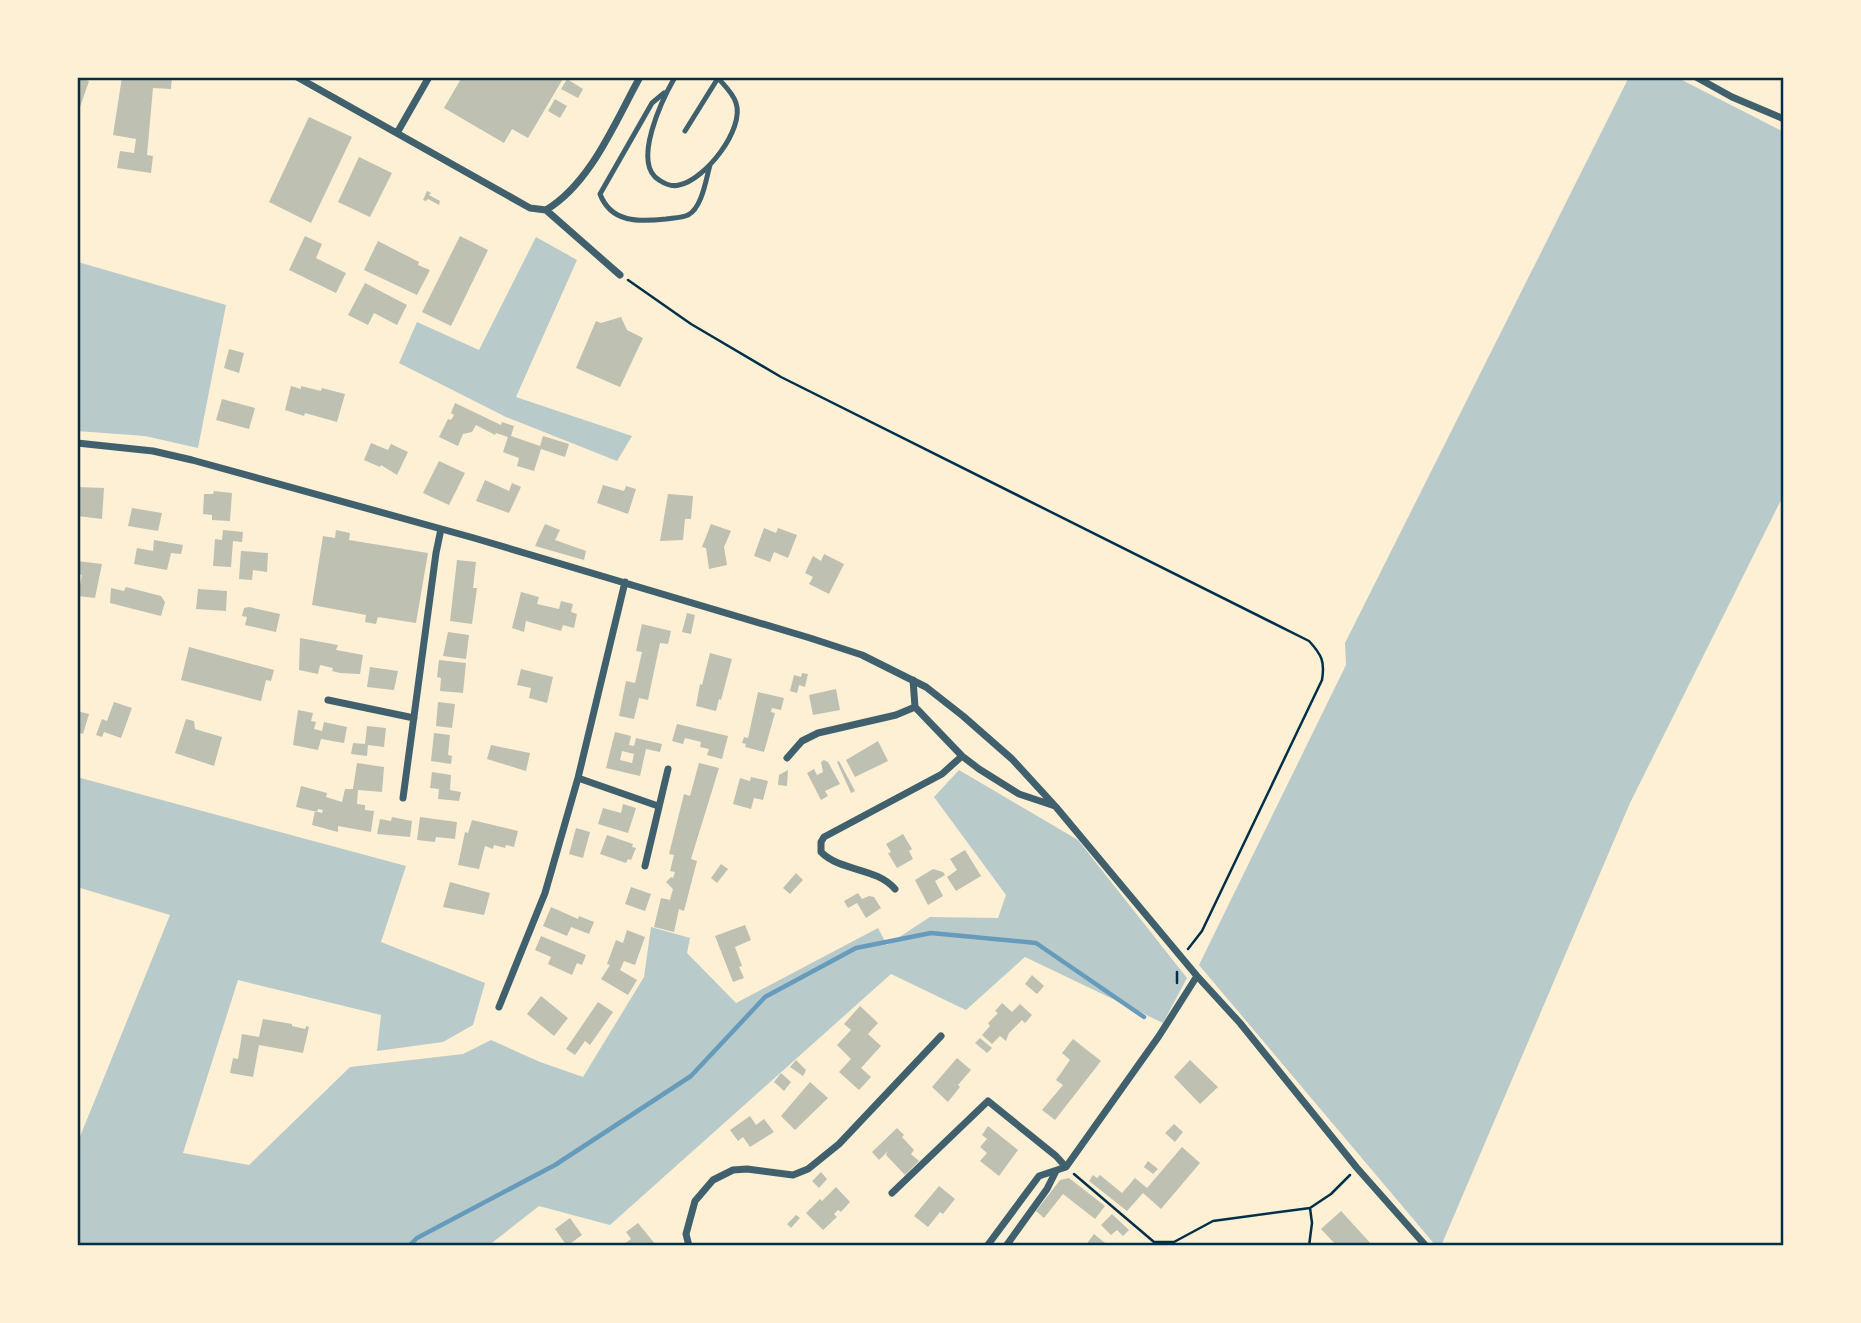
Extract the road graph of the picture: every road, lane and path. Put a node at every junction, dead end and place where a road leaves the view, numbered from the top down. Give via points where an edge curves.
1 (297, 77) edge
2 (429, 77) edge
3 (640, 77) edge
4 (675, 77) edge
5 (1696, 77) edge
6 (718, 78) edge
7 (664, 93) junction
8 (1784, 119) edge
9 (685, 131) dead end
10 (397, 133) junction
11 (710, 165) junction
12 (546, 210) junction
13 (620, 275) joint
14 (77, 443) edge
15 (441, 529) junction
16 (625, 582) junction
17 (913, 680) junction
18 (328, 700) dead end
19 (915, 706) junction
20 (414, 718) junction
21 (962, 756) junction
22 (787, 758) dead end
23 (668, 769) dead end
24 (578, 778) junction
25 (403, 798) dead end
26 (658, 806) junction
27 (1056, 807) junction
28 (645, 866) dead end
29 (895, 889) dead end
30 (1182, 957) junction
31 (1177, 966) dead end
32 (1197, 976) junction
33 (1177, 983) dead end
34 (499, 1007) dead end
35 (941, 1036) dead end
36 (1066, 1167) junction
37 (1357, 1168) junction
38 (1056, 1171) junction
39 (892, 1193) dead end
40 (1310, 1208) junction
41 (1175, 1244) edge
42 (689, 1246) edge
43 (987, 1246) edge
44 (1006, 1246) edge
45 (1309, 1246) edge
46 (1426, 1246) edge

1 - 10 street
2 - 10 street
3 - 12 street via 585,173
4 - 7 lane
5 - 8 street
6 - 9 lane
6 - 11 lane via 737,104 737,119 725,147
7 - 11 lane via 648,143 648,166 654,177 665,185 680,185
7 - 11 lane via 652,103 600,194 603,202 618,218 645,222 688,216
10 - 12 street via 530,208
12 - 13 street
13 - 30 path via 781,377 1309,641 1320,652 1325,663 1322,680 1202,931
14 - 15 street via 192,460
15 - 16 street
15 - 20 street
16 - 17 street via 852,652
16 - 24 street
17 - 19 street
17 - 27 street via 988,737
18 - 20 street
19 - 21 street
19 - 22 street via 896,715 818,733 802,741
20 - 25 street
21 - 27 street via 1019,794
21 - 29 street via 942,774 821,842 821,852 831,860 875,875
23 - 26 street
24 - 26 street
24 - 34 street via 545,893
26 - 28 street
27 - 30 street
30 - 32 street
31 - 33 path
32 - 36 street
32 - 37 street
35 - 42 street via 839,1144 808,1169 793,1175 733,1170 713,1180 695,1201 686,1234
36 - 38 street
36 - 39 street via 988,1101
36 - 41 path via 1154,1242
37 - 40 path
37 - 46 street
38 - 43 street via 1039,1176
38 - 44 street
40 - 41 path via 1213,1221
40 - 45 path

